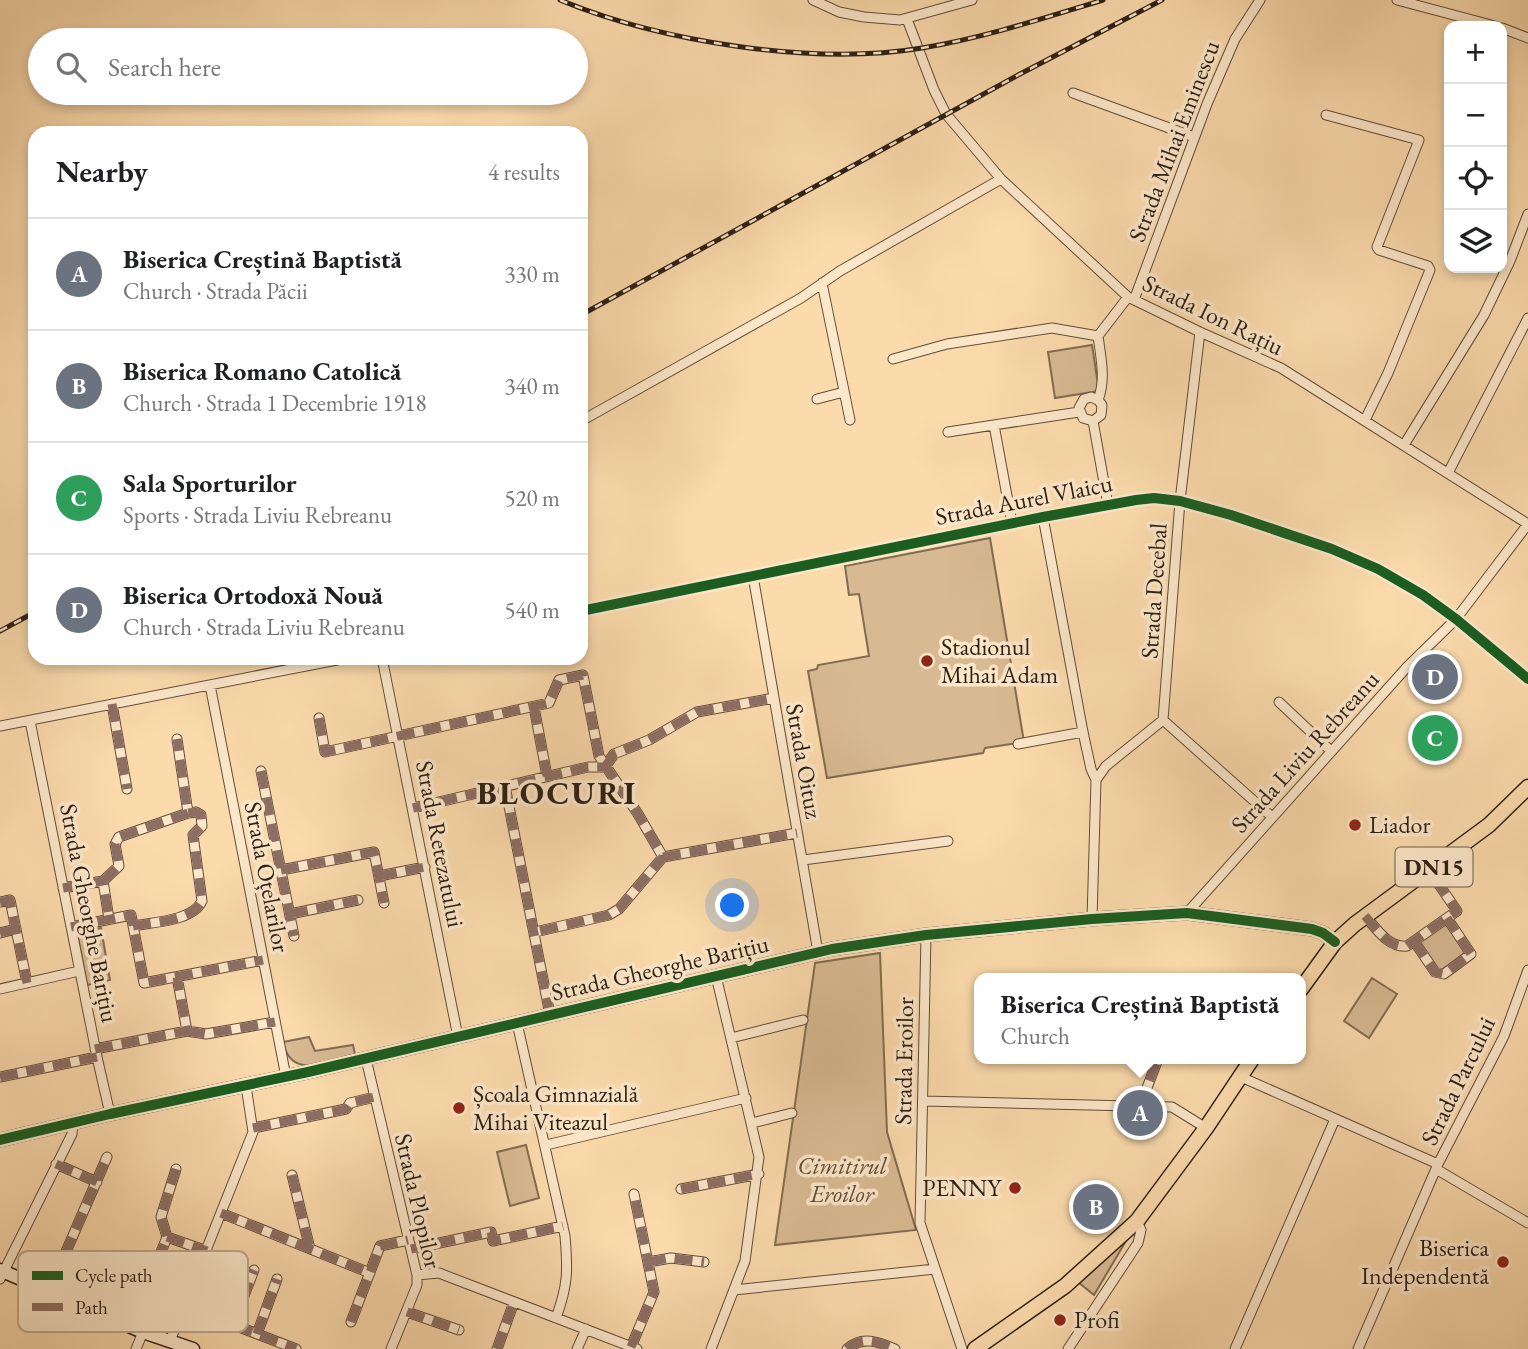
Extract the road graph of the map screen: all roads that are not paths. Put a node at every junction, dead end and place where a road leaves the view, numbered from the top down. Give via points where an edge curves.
1 (813, 0) edge
2 (972, 0) edge
3 (1260, 0) edge
4 (1397, 0) edge
5 (907, 19) junction
6 (1476, 21) edge
7 (1507, 30) edge
8 (1528, 37) edge
9 (1073, 93) dead end
10 (1326, 115) dead end
11 (1194, 137) junction
12 (1001, 179) junction
13 (1528, 214) edge
14 (822, 283) junction
15 (1131, 298) junction
16 (1528, 318) edge
17 (1200, 332) junction
18 (1098, 336) junction
19 (893, 359) dead end
20 (844, 392) junction
21 (817, 399) dead end
22 (1098, 400) junction
23 (1079, 412) junction
24 (588, 417) edge
25 (850, 420) dead end
26 (1366, 420) junction
27 (1093, 421) junction
28 (995, 425) junction
29 (948, 432) dead end
30 (1404, 445) junction
31 (1448, 473) junction
32 (1180, 501) junction
33 (1108, 505) junction
34 (1043, 517) junction
35 (1012, 523) junction
36 (1528, 524) edge
37 (753, 576) junction
38 (588, 610) edge
39 (1456, 619) junction
40 (311, 665) edge
41 (383, 665) edge
42 (1528, 679) edge
43 (210, 685) junction
44 (774, 698) junction
45 (1279, 702) dead end
46 (112, 704) junction
47 (534, 707) junction
48 (318, 718) dead end
49 (1163, 720) junction
50 (30, 721) junction
51 (0, 726) edge
52 (1083, 732) junction
53 (177, 738) dead end
54 (398, 738) junction
55 (1018, 744) dead end
56 (1331, 751) junction
57 (605, 766) junction
58 (261, 771) dead end
59 (547, 776) junction
60 (1096, 780) junction
61 (505, 786) junction
62 (1528, 787) edge
63 (127, 789) dead end
64 (413, 808) junction
65 (188, 813) junction
66 (1272, 817) junction
67 (797, 833) junction
68 (947, 841) dead end
69 (663, 857) junction
70 (803, 860) junction
71 (425, 867) junction
72 (281, 870) junction
73 (1429, 870) junction
74 (379, 876) junction
75 (103, 881) junction
76 (63, 888) junction
77 (358, 900) dead end
78 (0, 901) edge
79 (384, 903) dead end
80 (1187, 913) junction
81 (290, 914) junction
82 (1365, 916) junction
83 (1447, 918) junction
84 (109, 919) junction
85 (1092, 919) junction
86 (133, 926) junction
87 (71, 927) junction
88 (16, 929) junction
89 (535, 932) junction
90 (0, 933) edge
91 (926, 935) junction
92 (294, 936) dead end
93 (1414, 941) junction
94 (1335, 942) junction
95 (818, 952) junction
96 (263, 960) junction
97 (1528, 970) edge
98 (79, 971) junction
99 (716, 976) junction
100 (177, 977) junction
101 (1306, 982) edge
102 (27, 983) junction
103 (0, 989) edge
104 (550, 1015) junction
105 (803, 1020) dead end
106 (275, 1022) junction
107 (517, 1023) junction
108 (187, 1031) junction
109 (458, 1037) junction
110 (731, 1038) junction
111 (96, 1053) junction
112 (366, 1059) junction
113 (1156, 1064) edge
114 (1249, 1064) edge
115 (0, 1077) edge
116 (286, 1077) junction
117 (1241, 1077) junction
118 (246, 1086) junction
119 (375, 1097) junction
120 (746, 1098) junction
121 (923, 1101) junction
122 (1140, 1106) junction
123 (792, 1113) dead end
124 (110, 1114) junction
125 (1335, 1119) junction
126 (73, 1123) junction
127 (752, 1123) junction
128 (253, 1128) junction
129 (1206, 1128) junction
130 (0, 1140) edge
131 (546, 1145) junction
132 (107, 1157) dead end
133 (56, 1164) junction
134 (1437, 1167) junction
135 (176, 1169) dead end
136 (759, 1174) junction
137 (292, 1175) dead end
138 (97, 1182) junction
139 (681, 1189) dead end
140 (634, 1194) dead end
141 (221, 1213) junction
142 (1137, 1221) junction
143 (1528, 1223) edge
144 (563, 1226) junction
145 (167, 1237) junction
146 (409, 1245) junction
147 (310, 1248) junction
148 (66, 1251) edge
149 (161, 1251) edge
150 (207, 1251) joint
151 (648, 1262) junction
152 (704, 1262) dead end
153 (935, 1269) junction
154 (254, 1270) dead end
155 (370, 1273) junction
156 (1, 1274) edge
157 (416, 1275) junction
158 (277, 1279) dead end
159 (18, 1281) edge
160 (248, 1285) edge
161 (734, 1290) junction
162 (514, 1302) junction
163 (407, 1312) junction
164 (556, 1318) junction
165 (351, 1322) dead end
166 (586, 1329) junction
167 (248, 1330) edge
168 (459, 1330) dead end
169 (143, 1332) joint
170 (174, 1332) edge
171 (257, 1334) junction
172 (170, 1341) junction
173 (634, 1348) edge
174 (136, 1349) edge
175 (193, 1349) edge
176 (296, 1349) edge
177 (391, 1349) edge
178 (498, 1349) edge
179 (578, 1349) edge
180 (711, 1349) edge
181 (847, 1349) edge
182 (895, 1349) edge
183 (962, 1349) edge
184 (975, 1349) edge
185 (1068, 1349) edge
186 (1235, 1349) edge
187 (1359, 1349) edge

1 - 5 street via 864,18
2 - 5 street
3 - 11 street, Strada Mihai Eminescu via 1235,38
4 - 6 street
5 - 12 street, Strada Ion Rațiu via 946,114
7 - 8 street
9 - 11 street
10 - 26 street via 1419,140 1377,247 1430,270
11 - 15 street, Strada Mihai Eminescu
12 - 14 street
12 - 15 street, Strada Ion Rațiu
13 - 30 street via 1484,315
14 - 20 street
14 - 24 street
15 - 17 street, Strada Ion Rațiu
15 - 18 street, Strada Mihai Eminescu
16 - 31 street
17 - 26 street, Strada Ion Rațiu via 1280,368
17 - 32 street, Strada Decebal
18 - 19 street via 1052,328 947,344
18 - 22 street via 1102,374
20 - 21 street
20 - 25 street
22 - 23 street via 1084,399
22 - 27 street via 1102,412
23 - 27 street
23 - 28 street
26 - 30 street, Strada Ion Rațiu
27 - 33 street
28 - 29 street
28 - 35 street
30 - 31 street, Strada Ion Rațiu
31 - 36 street, Strada Ion Rațiu
32 - 33 street, Strada Aurel Vlaicu via 1154,498
32 - 39 street, Strada Aurel Vlaicu via 1332,549 1378,569
32 - 49 street, Strada Decebal
33 - 34 street, Strada Aurel Vlaicu
34 - 35 street, Strada Aurel Vlaicu
34 - 52 street
35 - 37 street, Strada Aurel Vlaicu
36 - 39 street, Strada Liviu Rebreanu
37 - 38 street, Strada Aurel Vlaicu
37 - 44 street, Strada Oituz
39 - 42 street, Strada Aurel Vlaicu
39 - 56 street, Strada Liviu Rebreanu
40 - 43 street
41 - 54 street, Strada Retezatului
43 - 46 street
43 - 96 street, Strada Oțelarilor
44 - 57 street via 697,712 614,754
44 - 67 street, Strada Oituz
45 - 56 street
46 - 50 street
46 - 63 street
47 - 54 street
47 - 57 street via 549,704 559,680 583,675
47 - 59 street
48 - 54 street via 325,752
49 - 60 street via 1106,766
49 - 66 street
50 - 51 street
50 - 76 street, Strada Gheorghe Barițiu
52 - 55 street
52 - 60 street
53 - 65 street
54 - 64 street, Strada Retezatului
56 - 66 street, Strada Liviu Rebreanu
57 - 59 street
57 - 69 street
58 - 72 street
59 - 61 street
60 - 85 street
61 - 64 street
61 - 89 street
62 - 73 main road, DN15 via 1489,825
64 - 71 street, Strada Retezatului
65 - 75 street via 119,837 115,844 119,866
65 - 86 street via 201,815 202,826 193,835 202,901 189,914
66 - 80 street, Strada Liviu Rebreanu
67 - 69 street
67 - 70 street, Strada Oituz
68 - 70 street
69 - 89 street via 610,915
70 - 95 street, Strada Oituz
71 - 74 street
71 - 109 street, Strada Retezatului
72 - 74 street via 374,852
72 - 81 street
73 - 82 main road, DN15
73 - 83 street via 1457,911
74 - 79 street
75 - 76 street
75 - 84 street
76 - 87 street, Strada Gheorghe Barițiu
77 - 81 street
78 - 88 street via 10,900
80 - 85 street, Strada Gheorghe Barițiu
80 - 94 street, Strada Gheorghe Barițiu via 1312,929
81 - 92 street
82 - 93 street via 1397,947
82 - 94 main road, DN15
83 - 93 street
83 - 93 street via 1471,954 1444,974 1435,972
84 - 86 street via 131,915
84 - 87 street
85 - 91 street, Strada Gheorghe Barițiu
86 - 100 street via 144,983
87 - 98 street, Strada Gheorghe Barițiu
88 - 90 street
88 - 102 street
89 - 104 street
91 - 95 street, Strada Gheorghe Barițiu
91 - 121 street, Strada Eroilor
94 - 101 main road, DN15
95 - 99 street, Strada Gheorghe Barițiu
96 - 100 street
96 - 106 street, Strada Oțelarilor
97 - 134 street, Strada Parcului via 1504,1036
98 - 102 street
98 - 111 street, Strada Gheorghe Barițiu
99 - 104 street, Strada Gheorghe Barițiu
99 - 110 street
100 - 108 street
102 - 103 street
104 - 107 street, Strada Gheorghe Barițiu
105 - 110 street
106 - 108 street via 206,1034
106 - 116 street, Strada Oțelarilor
107 - 109 street, Strada Gheorghe Barițiu
107 - 131 street
108 - 111 street
109 - 112 street, Strada Gheorghe Barițiu
110 - 120 street
111 - 115 street
111 - 124 street, Strada Gheorghe Barițiu
112 - 116 street, Strada Gheorghe Barițiu
112 - 119 street, Strada Plopilor
113 - 122 street
114 - 117 main road
116 - 118 street, Strada Gheorghe Barițiu
117 - 125 street, Strada Parcului
117 - 129 main road
118 - 124 street, Strada Gheorghe Barițiu
118 - 128 street
119 - 128 street via 350,1103 346,1109
119 - 146 street, Strada Plopilor
120 - 127 street
120 - 131 street
121 - 122 street
121 - 153 street, Strada Eroilor via 920,1223
122 - 129 street via 1172,1107
123 - 127 street
124 - 126 street, Strada Gheorghe Barițiu
125 - 134 street, Strada Parcului
125 - 186 street
126 - 130 street, Strada Gheorghe Barițiu
126 - 133 street
127 - 136 street
128 - 141 street
129 - 142 main road
131 - 144 street
132 - 138 street
133 - 138 street
133 - 156 street
134 - 143 street
134 - 187 street
135 - 145 street via 160,1217
136 - 139 street
136 - 161 street via 745,1261
137 - 147 street
138 - 148 street
140 - 151 street
141 - 147 street
141 - 150 street
142 - 184 main road via 1065,1286
142 - 185 street via 1141,1230 1138,1243
144 - 146 street via 493,1241 491,1231
144 - 164 street via 568,1268
145 - 149 street
145 - 150 street
146 - 155 street via 380,1246
146 - 157 street, Strada Plopilor
147 - 155 street
151 - 152 street via 671,1258
151 - 173 street via 654,1292
153 - 161 street
153 - 183 street, Strada Eroilor
154 - 160 street
155 - 165 street
156 - 159 street
157 - 162 street via 439,1273
157 - 163 street, Strada Plopilor
158 - 171 street
161 - 180 street
162 - 164 street
162 - 178 street
163 - 168 street
163 - 177 street, Strada Plopilor
164 - 166 street
166 - 173 street
166 - 179 street
167 - 171 street
169 - 172 street
169 - 174 street
170 - 172 street
171 - 176 street
172 - 175 street
181 - 182 street via 868,1340

